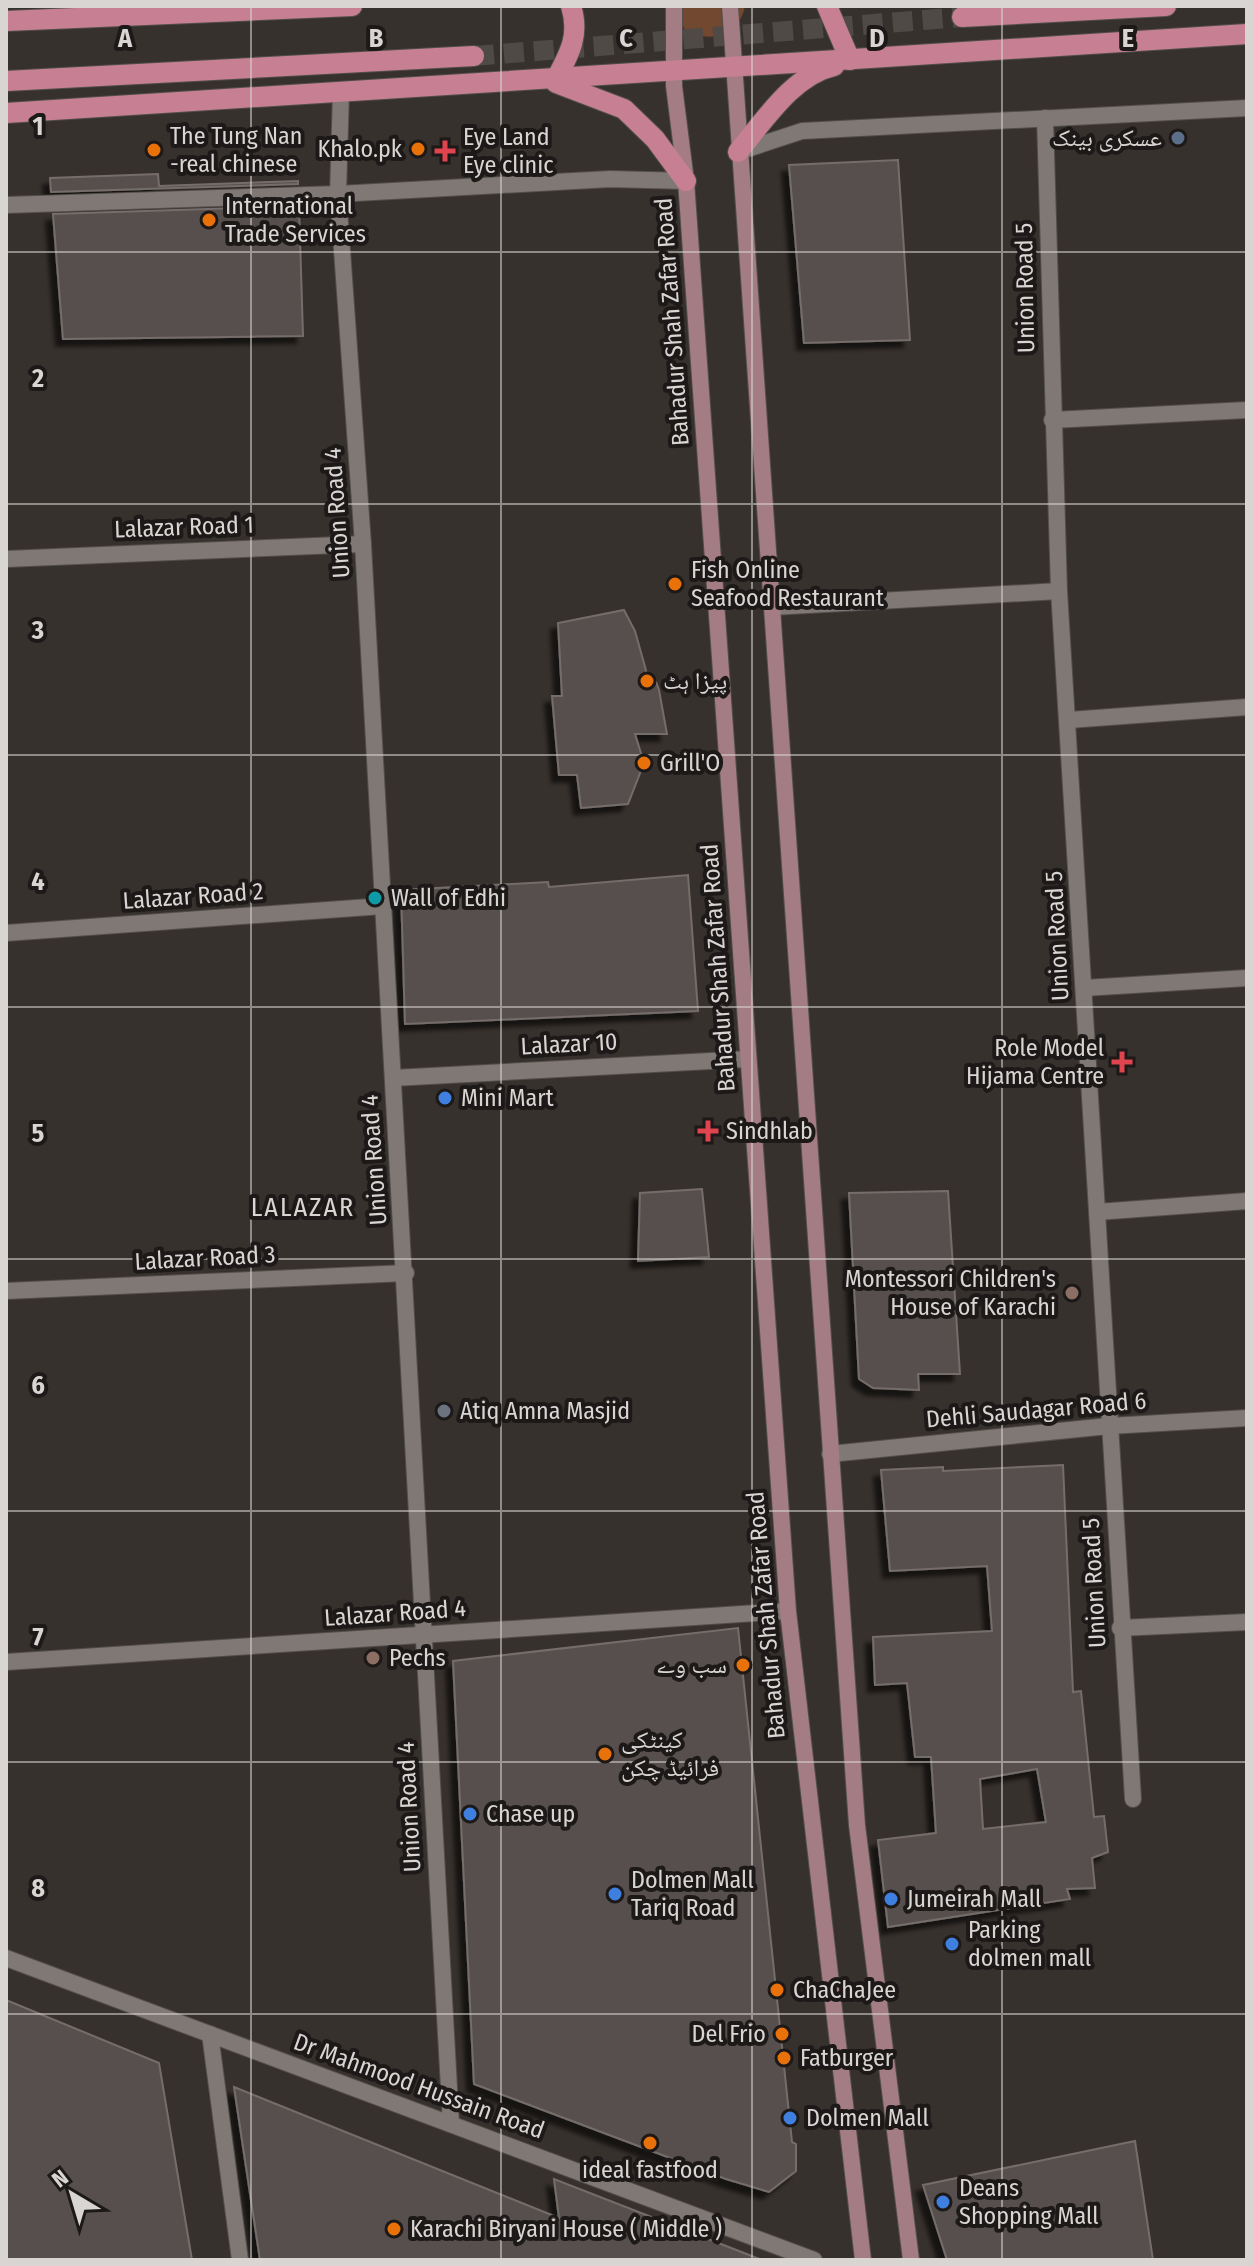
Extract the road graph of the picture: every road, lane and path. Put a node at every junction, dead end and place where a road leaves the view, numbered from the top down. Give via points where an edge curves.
1 (352, 6) edge
2 (571, 6) edge
3 (674, 6) edge
4 (730, 6) edge
5 (827, 6) edge
6 (1166, 6) edge
7 (962, 17) tunnel mouth
8 (6, 21) edge
9 (1247, 34) edge
10 (474, 56) tunnel mouth
11 (860, 59) junction
12 (734, 67) junction
13 (676, 71) junction
14 (551, 79) junction
15 (6, 81) edge
16 (341, 92) junction
17 (1247, 108) edge
18 (6, 113) edge
19 (1045, 118) junction
20 (738, 152) junction
21 (686, 181) junction
22 (338, 194) junction
23 (6, 205) edge
24 (1247, 410) edge
25 (1052, 420) junction
26 (363, 544) junction
27 (6, 559) edge
28 (1059, 591) junction
29 (772, 607) junction
30 (1247, 707) edge
31 (1069, 720) junction
32 (383, 906) junction
33 (6, 933) edge
34 (1247, 978) edge
35 (1084, 988) junction
36 (748, 1059) junction
37 (393, 1078) junction
38 (1247, 1201) edge
39 (1097, 1212) junction
40 (406, 1273) junction
41 (6, 1291) edge
42 (1247, 1418) edge
43 (1109, 1426) junction
44 (830, 1454) junction
45 (788, 1611) junction
46 (1247, 1622) edge
47 (1120, 1628) junction
48 (424, 1635) junction
49 (6, 1662) edge
50 (1133, 1799) dead end
51 (6, 1958) edge
52 (210, 2034) junction
53 (451, 2124) junction
54 (240, 2260) edge
55 (814, 2260) edge
56 (863, 2260) edge
57 (911, 2260) edge

1 - 8 main road
2 - 14 main road via 574,46
3 - 13 main road, Bahadur Shah Zafar Road
4 - 12 main road
5 - 11 main road
6 - 7 main road
9 - 11 main road
10 - 15 main road
11 - 12 main road
11 - 20 main road via 820,69 782,100
12 - 13 main road
12 - 20 main road
13 - 14 main road
13 - 21 main road, Bahadur Shah Zafar Road
14 - 16 main road
14 - 21 main road via 624,109
16 - 18 main road
16 - 22 street, Union Road 4
17 - 19 street
19 - 20 street via 802,131
19 - 25 street, Union Road 5
20 - 29 main road
21 - 22 street via 610,179
21 - 36 main road, Bahadur Shah Zafar Road
22 - 23 street
22 - 26 street, Union Road 4
24 - 25 street
25 - 28 street, Union Road 5
26 - 27 street, Lalazar Road 1
26 - 32 street, Union Road 4
28 - 29 street
28 - 31 street, Union Road 5
29 - 44 main road
30 - 31 street
31 - 35 street, Union Road 5
32 - 33 street, Lalazar Road 2
32 - 37 street, Union Road 4
34 - 35 street
35 - 39 street, Union Road 5
36 - 37 street, Lalazar 10
36 - 45 main road, Bahadur Shah Zafar Road
37 - 40 street, Union Road 4
38 - 39 street
39 - 43 street, Union Road 5
40 - 41 street, Lalazar Road 3
40 - 48 street, Union Road 4
42 - 43 street, Dehli Saudagar Road 6
43 - 44 street, Dehli Saudagar Road 6
43 - 47 street, Union Road 5
44 - 57 main road via 857,1825
45 - 48 street, Lalazar Road 4
45 - 56 main road, Bahadur Shah Zafar Road
46 - 47 street
47 - 50 street, Union Road 5
48 - 49 street, Lalazar Road 4
48 - 53 street, Union Road 4
51 - 52 street, Dr Mahmood Hussain Road
52 - 53 street, Dr Mahmood Hussain Road
52 - 54 street
53 - 55 street, Dr Mahmood Hussain Road

